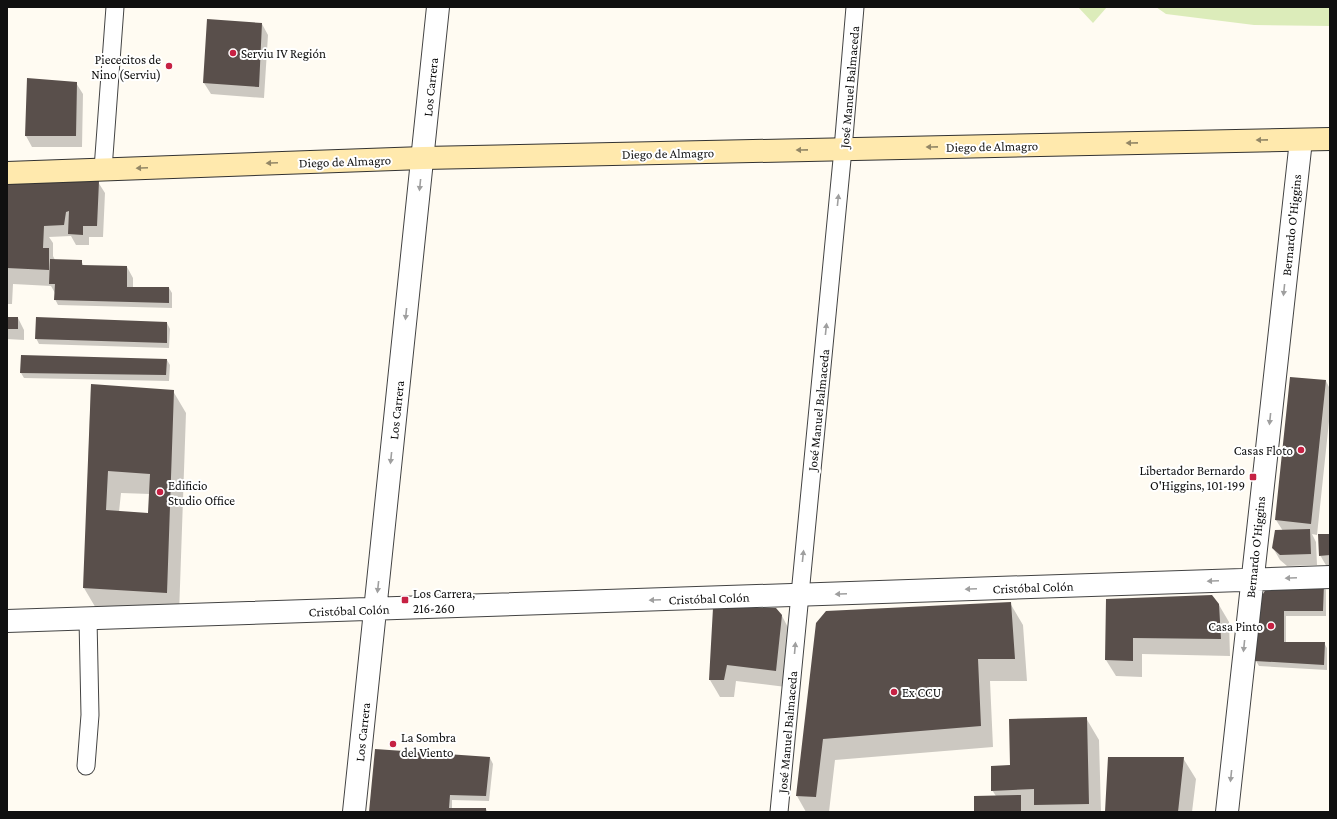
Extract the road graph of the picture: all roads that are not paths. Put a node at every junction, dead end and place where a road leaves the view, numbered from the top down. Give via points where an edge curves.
1 (115, 7) edge
2 (438, 7) edge
3 (855, 7) edge
4 (1330, 139) edge
5 (1300, 140) junction
6 (843, 149) junction
7 (423, 158) junction
8 (103, 169) junction
9 (7, 173) edge
10 (1330, 577) edge
11 (1252, 580) junction
12 (799, 595) junction
13 (376, 609) junction
14 (88, 619) junction
15 (7, 622) edge
16 (86, 766) dead end
17 (354, 812) edge
18 (779, 812) edge
19 (1227, 812) edge

1 - 8 street
2 - 7 street, Los Carrera
3 - 6 street, José Manuel Balmaceda
4 - 5 main road, Diego de Almagro
5 -> 6 main road, Diego de Almagro
5 -> 11 street, Bernardo O'Higgins
6 -> 7 main road, Diego de Almagro
12 -> 6 street, José Manuel Balmaceda
7 -> 8 main road, Diego de Almagro
7 -> 13 street, Los Carrera
8 - 9 main road, Diego de Almagro
10 -> 11 street, Cristóbal Colón
11 -> 12 street, Cristóbal Colón
11 -> 19 street, Bernardo O'Higgins
12 -> 13 street, Cristóbal Colón
18 -> 12 street, José Manuel Balmaceda
13 - 14 street, Cristóbal Colón
13 - 17 street, Los Carrera
14 - 15 street, Cristóbal Colón
14 - 16 street via 90,716

